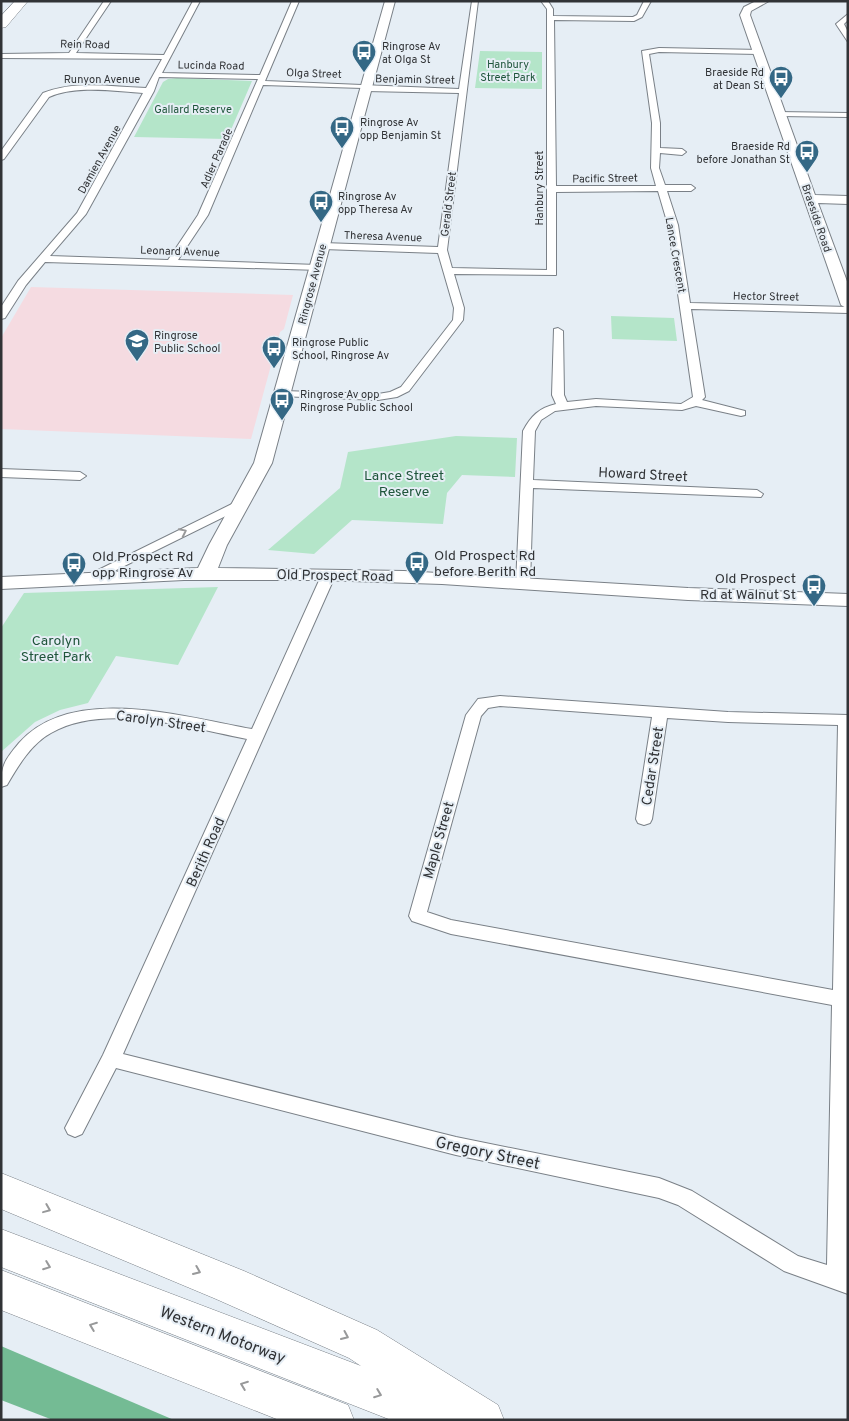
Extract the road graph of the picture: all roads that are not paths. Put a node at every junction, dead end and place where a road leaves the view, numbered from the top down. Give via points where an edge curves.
1 (8, 1) edge
2 (22, 1) edge
3 (108, 1) edge
4 (198, 1) edge
5 (296, 1) edge
6 (390, 1) edge
7 (474, 1) edge
8 (544, 1) edge
9 (648, 1) edge
10 (764, 1) edge
11 (1, 8) edge
12 (848, 16) edge
13 (550, 18) junction
14 (1, 24) edge
15 (848, 40) edge
16 (758, 52) junction
17 (71, 55) junction
18 (1, 56) edge
19 (168, 57) junction
20 (159, 75) junction
21 (261, 80) junction
22 (44, 87) dead end
23 (366, 88) junction
24 (54, 91) junction
25 (150, 91) junction
26 (463, 91) junction
27 (780, 114) junction
28 (848, 115) edge
29 (655, 150) junction
30 (682, 152) dead end
31 (1, 157) edge
32 (660, 188) junction
33 (691, 188) dead end
34 (550, 189) junction
35 (810, 199) junction
36 (848, 200) edge
37 (323, 246) junction
38 (442, 250) junction
39 (42, 259) junction
40 (171, 263) junction
41 (316, 268) junction
42 (448, 271) junction
43 (848, 305) edge
44 (684, 306) junction
45 (848, 310) edge
46 (1, 316) edge
47 (558, 330) dead end
48 (283, 394) junction
49 (378, 397) junction
50 (695, 402) junction
51 (562, 404) junction
52 (376, 409) dead end
53 (741, 413) dead end
54 (1, 473) edge
55 (81, 476) dead end
56 (528, 484) junction
57 (757, 494) dead end
58 (240, 504) junction
59 (206, 573) junction
60 (329, 574) junction
61 (92, 577) junction
62 (1, 583) edge
63 (523, 584) junction
64 (848, 600) edge
65 (660, 712) junction
66 (847, 720) edge
67 (258, 736) junction
68 (1, 781) edge
69 (644, 819) dead end
70 (842, 999) junction
71 (111, 1060) junction
72 (75, 1128) dead end
73 (1, 1191) edge
74 (1, 1248) edge
75 (842, 1281) edge
76 (1, 1290) edge
77 (333, 1420) edge
78 (446, 1420) edge
79 (483, 1420) edge

1 - 11 highway
2 - 14 highway
3 - 17 street
4 - 19 street, Damien Avenue
5 - 21 street, Adler Parade
6 - 23 street, Ringrose Avenue
7 - 26 street, Gerald Street
8 - 13 street, Hanbury Street via 550,10
9 - 13 street via 640,20
10 - 16 street, Braeside Road via 749,7 745,13
12 - 15 street via 840,24
13 - 34 street, Hanbury Street
16 - 27 street, Braeside Road
16 - 29 street, Lance Crescent via 646,50 656,123
17 - 18 street, Rein Road
17 - 19 street, Rein Road
19 - 20 street, Damien Avenue
20 - 21 street, Lucinda Road
20 - 25 street, Damien Avenue
21 - 23 street, Olga Street
21 - 40 street, Adler Parade via 203,215
22 - 24 street, Runyon Avenue
23 - 26 street, Benjamin Street
23 - 37 street, Ringrose Avenue
24 - 25 street, Runyon Avenue
24 - 31 street, Runyon Avenue via 46,95
25 - 39 street, Damien Avenue via 81,214
26 - 38 street, Gerald Street
27 - 28 street
27 - 35 street, Braeside Road
29 - 30 street
29 - 32 street, Lance Crescent
32 - 33 street, Pacific Street
32 - 34 street, Pacific Street
32 - 44 street, Lance Crescent via 673,225
34 - 42 street, Hanbury Street via 552,273
35 - 36 street
35 - 43 street, Braeside Road
37 - 38 street, Theresa Avenue
37 - 41 street, Ringrose Avenue
38 - 42 street, Gerald Street
39 - 40 street, Leonard Avenue
39 - 46 street, Damien Avenue
40 - 41 street, Leonard Avenue
41 - 48 street, Ringrose Avenue
42 - 49 street, Gerald Street via 459,308 458,320 406,389
44 - 45 street, Hector Street
44 - 50 street, Lance Crescent via 699,393
47 - 51 street via 558,395
48 - 49 street, Gerald Street
48 - 58 street, Ringrose Avenue via 263,463
49 - 52 street
50 - 51 street via 676,407
50 - 53 street
51 - 56 street via 542,412 530,425
54 - 55 street
56 - 57 street, Howard Street
56 - 63 street
58 - 59 street, Ringrose Avenue
61 -> 58 street
59 - 60 street, Old Prospect Road
59 - 61 street, Old Prospect Road
60 - 63 street, Old Prospect Road
60 - 67 street, Berith Road
61 - 62 street, Old Prospect Road
63 - 64 street, Old Prospect Road via 675,594
65 - 66 street, Maple Street
65 - 69 street, Cedar Street
65 - 70 street, Maple Street via 500,701 480,706 474,715 418,916 450,927
66 - 70 street
67 - 68 street, Carolyn Street via 134,715 101,713 74,717 46,728 32,739 19,752
67 - 71 street, Berith Road
70 - 75 street
71 - 72 street, Berith Road
71 - 75 street, Gregory Street via 456,1146 659,1188 685,1198 792,1264
73 -> 79 highway via 363,1344
74 -> 78 highway, Western Motorway
77 -> 76 highway

